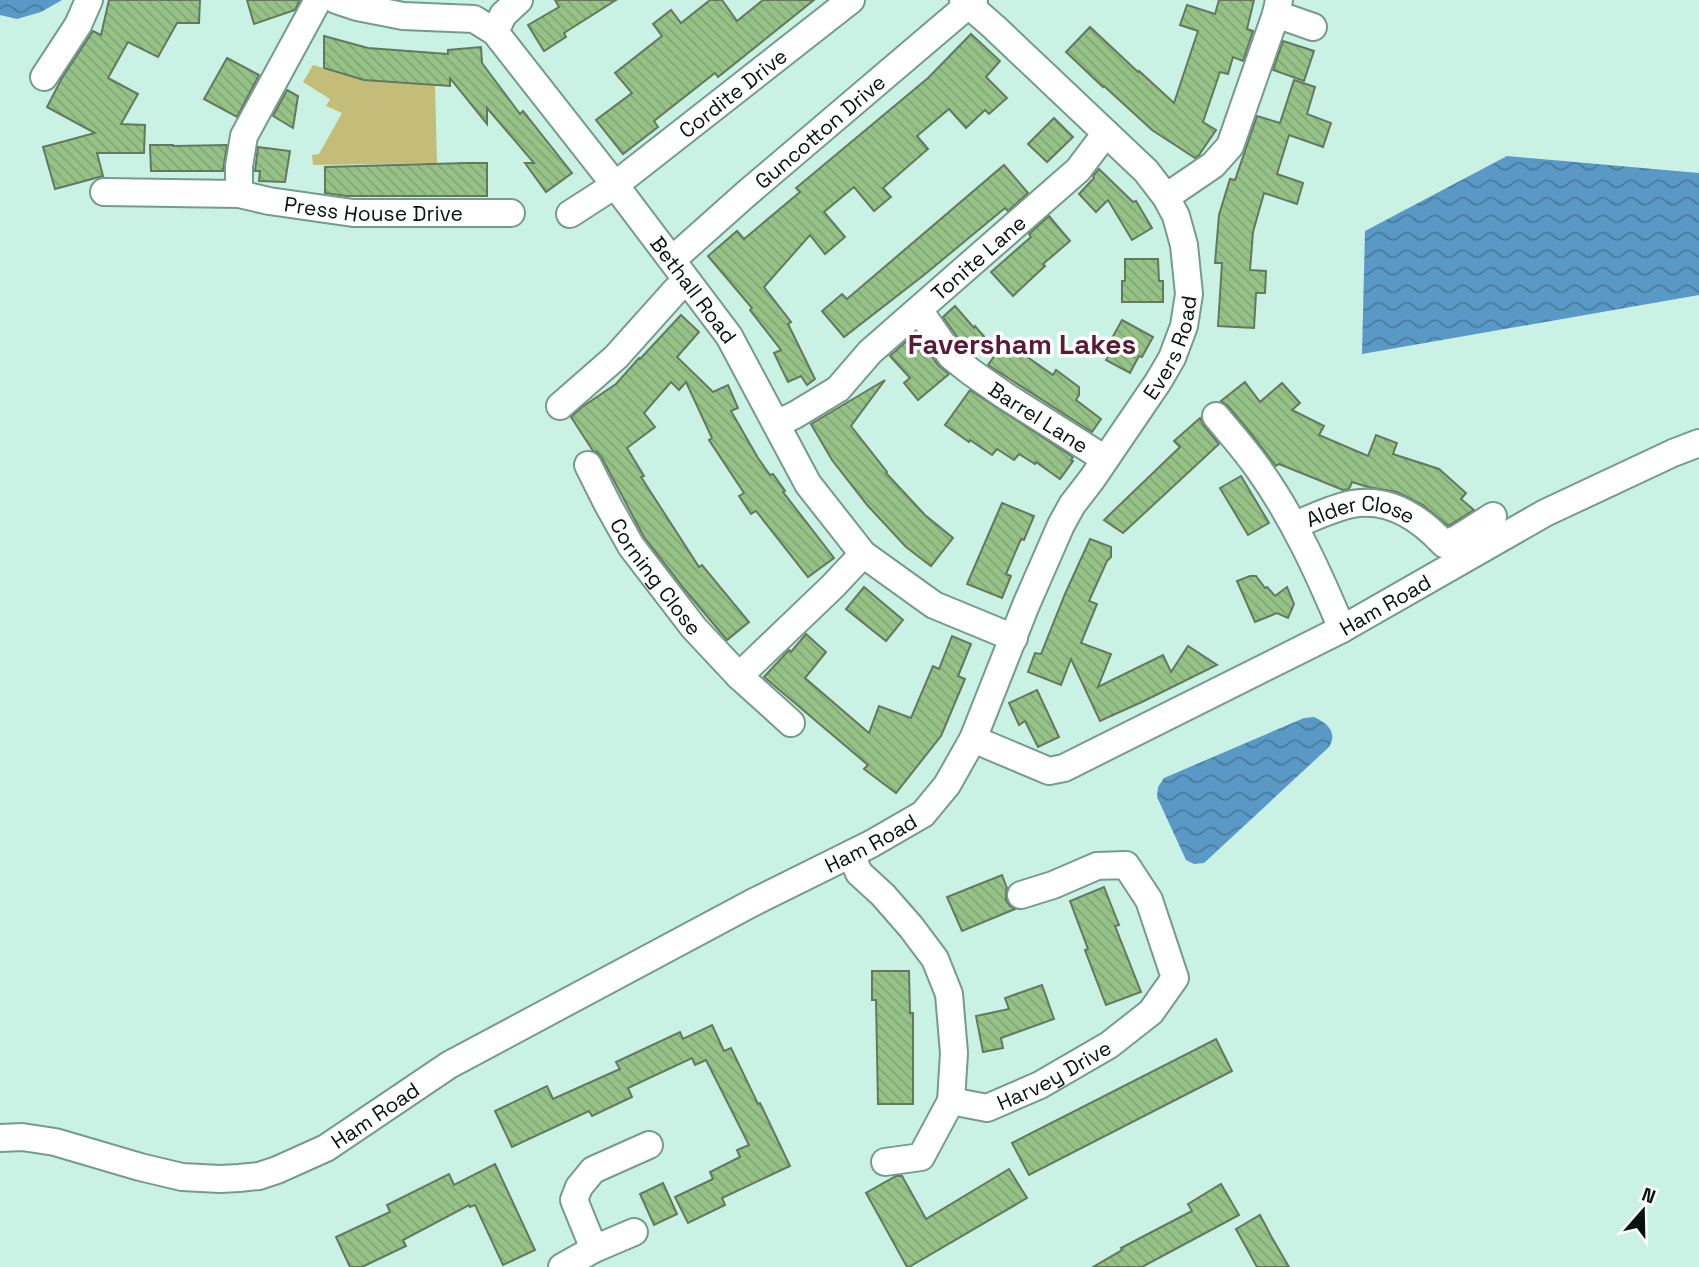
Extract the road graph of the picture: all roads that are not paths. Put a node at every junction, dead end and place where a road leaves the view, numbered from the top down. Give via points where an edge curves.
1 (89, 0) edge
2 (318, 0) edge
3 (336, 0) edge
4 (520, 0) edge
5 (851, 0) edge
6 (969, 2) edge
7 (1277, 7) edge
8 (1313, 27) dead end
9 (495, 32) junction
10 (44, 76) dead end
11 (1106, 133) junction
12 (615, 185) junction
13 (104, 192) dead end
14 (239, 194) junction
15 (1166, 197) junction
16 (511, 214) dead end
17 (569, 214) dead end
18 (672, 260) junction
19 (676, 290) dead end
20 (919, 310) junction
21 (560, 405) dead end
22 (1216, 416) dead end
23 (776, 424) junction
24 (1699, 443) edge
25 (1105, 459) junction
26 (588, 465) dead end
27 (1493, 516) dead end
28 (1294, 525) junction
29 (863, 554) junction
30 (1342, 629) junction
31 (1014, 638) junction
32 (739, 676) junction
33 (792, 723) dead end
34 (973, 739) junction
35 (851, 854) junction
36 (1021, 895) dead end
37 (951, 1101) junction
38 (0, 1138) edge
39 (649, 1145) dead end
40 (885, 1162) dead end
41 (634, 1232) dead end
42 (594, 1249) junction
43 (562, 1267) edge

1 - 10 street
2 - 14 street via 244,136
3 - 9 street, Bethall Road via 403,16 474,19
4 - 9 street via 503,15
5 - 12 street, Cordite Drive
6 - 11 street, Evers Road
6 - 18 street, Guncotton Drive
7 - 8 street
7 - 15 street via 1230,146 1213,165
9 - 12 street, Bethall Road
11 - 15 street, Evers Road
11 - 20 street, Tonite Lane via 1078,170
12 - 17 street, Cordite Drive
12 - 18 street, Bethall Road
13 - 14 street, Press House Drive
14 - 16 street, Press House Drive via 353,213
15 - 25 street, Evers Road via 1177,216 1188,269 1184,326 1172,358
18 - 23 street, Bethall Road via 729,336
19 - 21 street via 615,357
20 - 23 street, Tonite Lane via 870,352 838,389
20 - 25 street, Barrel Lane via 951,356
22 - 28 street, Alder Close via 1260,471
23 - 29 street, Bethall Road via 808,484
24 - 30 street, Ham Road via 1545,513
25 - 31 street, Evers Road via 1061,525
26 - 32 street, Corning Close via 631,546 694,628
27 - 28 street, Alder Close via 1444,544 1406,513 1377,503 1350,504
28 - 30 street, Alder Close
29 - 31 street, Bethall Road via 934,605
29 - 32 street
30 - 34 street, Ham Road via 1064,768 1049,771
31 - 34 street, Evers Road
32 - 33 street, Corning Close
34 - 35 street, Ham Road via 947,785 923,814
35 - 37 street via 859,873 911,927 940,971 949,994 954,1054
35 - 38 street, Ham Road via 449,1065 326,1148 277,1170 220,1180 182,1177 55,1142
36 - 37 street, Harvey Drive via 1097,866 1126,865 1149,900 1174,978 1151,1012 1109,1045 1041,1085 987,1108
37 - 40 street via 920,1157
39 - 42 street via 593,1170 579,1187 574,1200
41 - 42 street
42 - 43 street

